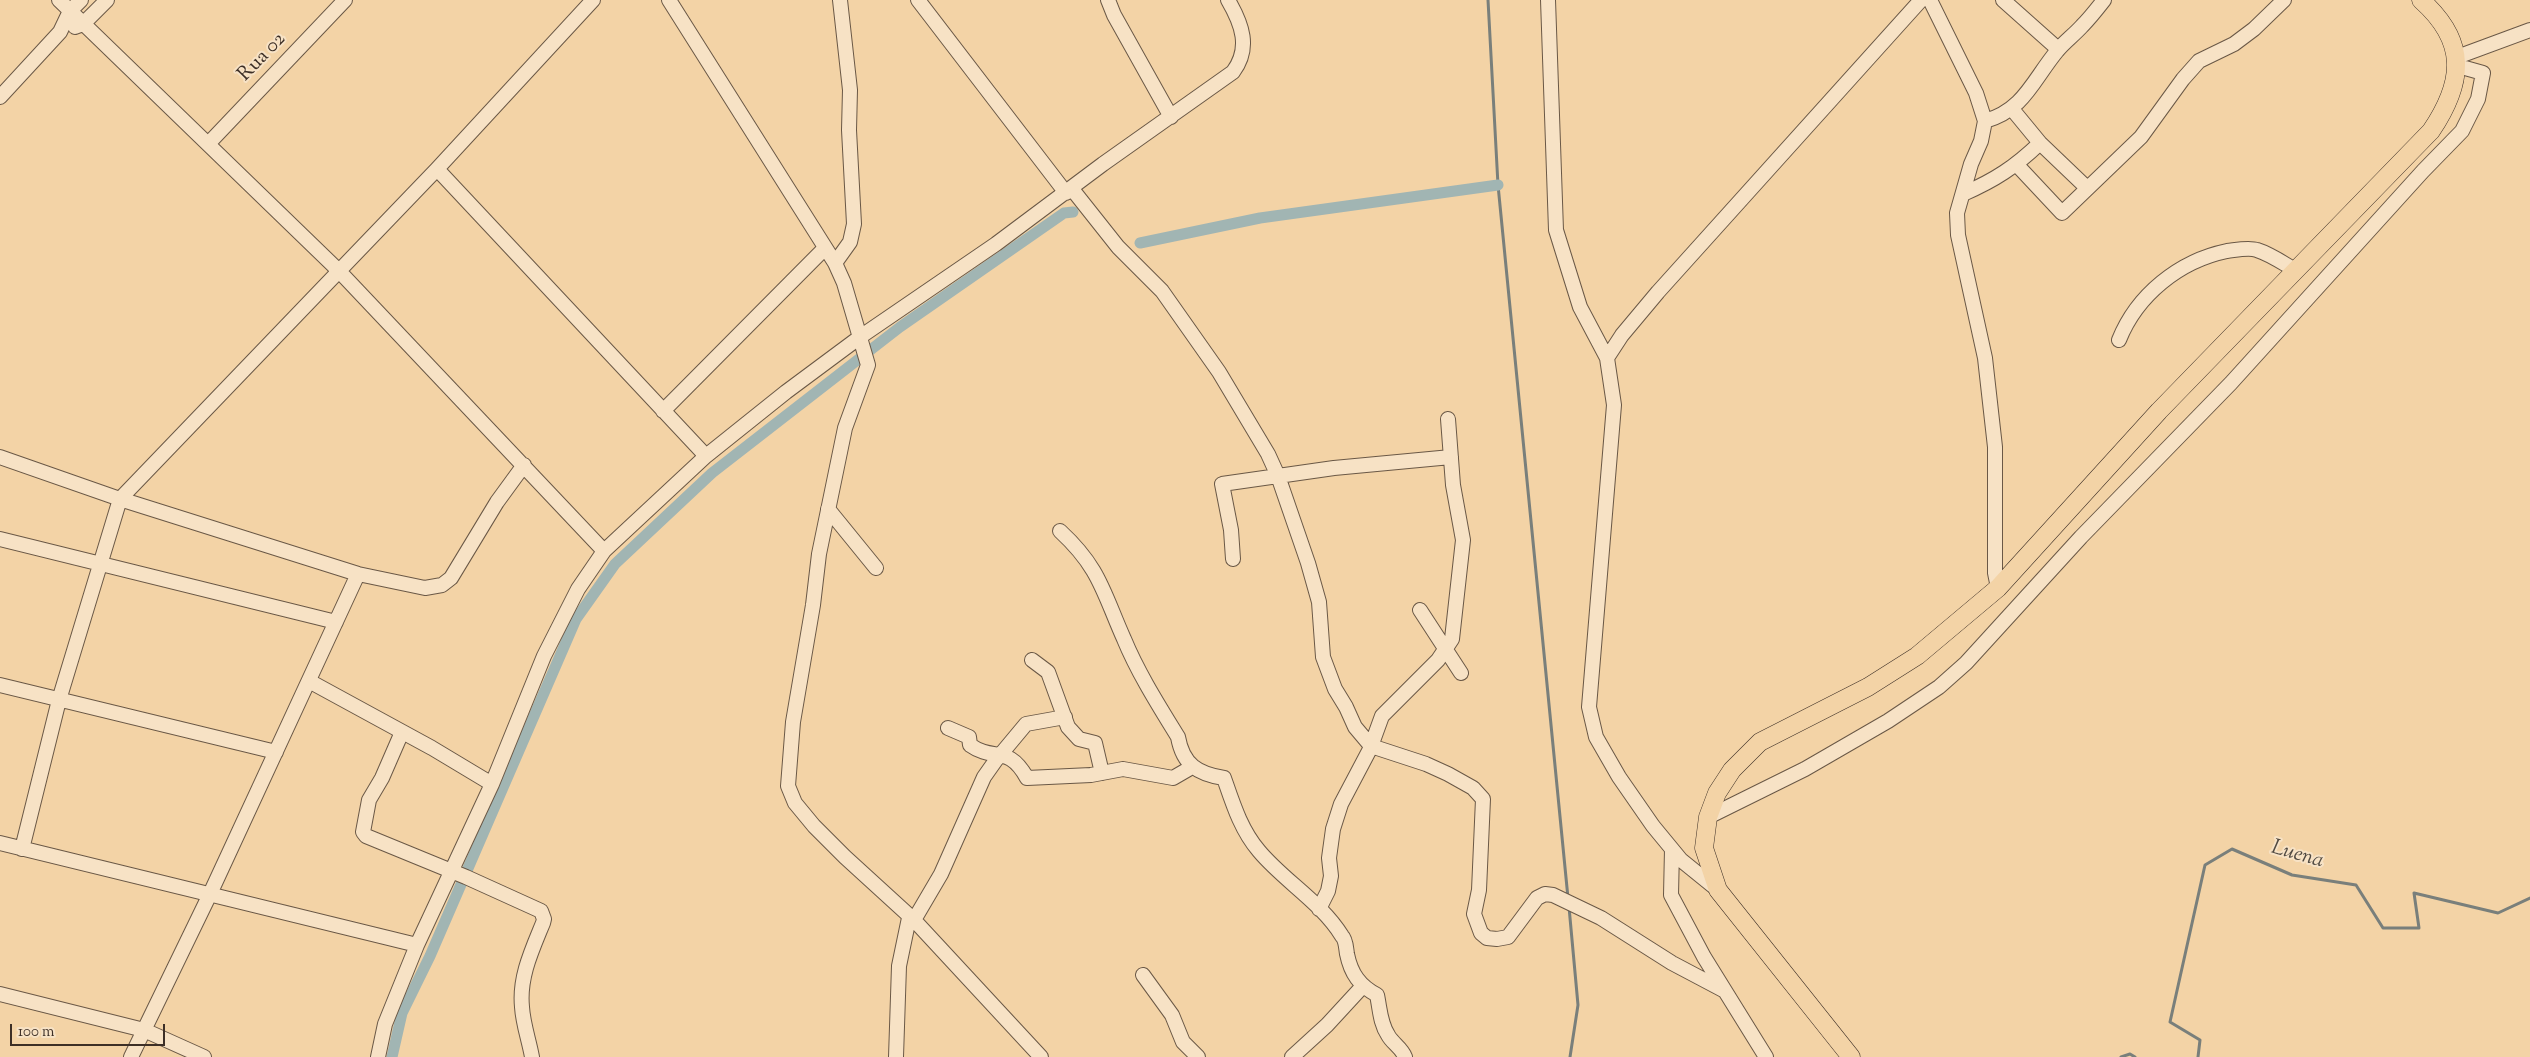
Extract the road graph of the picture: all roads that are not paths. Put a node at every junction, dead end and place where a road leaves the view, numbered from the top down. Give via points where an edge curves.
1 (59, 0) edge
2 (81, 0) edge
3 (107, 0) edge
4 (345, 0) edge
5 (593, 0) edge
6 (669, 0) edge
7 (840, 0) edge
8 (918, 0) edge
9 (1108, 0) edge
10 (1228, 0) edge
11 (1548, 0) edge
12 (1922, 0) edge
13 (1930, 0) edge
14 (2004, 0) edge
15 (2104, 0) edge
16 (2284, 0) edge
17 (2421, 0) edge
18 (70, 11) junction
19 (83, 24) junction
20 (2530, 30) edge
21 (60, 32) junction
22 (2058, 49) junction
23 (2457, 62) junction
24 (0, 97) edge
25 (2012, 109) junction
26 (1171, 117) junction
27 (1985, 121) junction
28 (209, 143) junction
29 (2040, 143) junction
30 (2017, 165) junction
31 (437, 169) junction
32 (2086, 187) junction
33 (1069, 191) junction
34 (1962, 194) junction
35 (825, 248) junction
36 (835, 263) junction
37 (2295, 270) junction
38 (339, 271) junction
39 (860, 337) junction
40 (2119, 340) dead end
41 (1607, 358) junction
42 (663, 411) junction
43 (1448, 419) dead end
44 (706, 456) junction
45 (0, 457) edge
46 (1451, 457) junction
47 (524, 465) junction
48 (1278, 476) junction
49 (120, 499) junction
50 (828, 509) junction
51 (1060, 531) dead end
52 (0, 539) edge
53 (604, 551) junction
54 (1233, 560) dead end
55 (101, 563) junction
56 (876, 568) dead end
57 (358, 574) junction
58 (1998, 588) junction
59 (1420, 610) dead end
60 (336, 622) junction
61 (1446, 650) junction
62 (1032, 660) dead end
63 (1461, 673) dead end
64 (309, 681) junction
65 (0, 685) edge
66 (59, 700) junction
67 (1065, 717) junction
68 (948, 728) dead end
69 (402, 732) junction
70 (1371, 746) junction
71 (276, 752) junction
72 (1001, 754) junction
73 (1192, 767) junction
74 (1102, 773) junction
75 (492, 784) junction
76 (1708, 817) junction
77 (0, 843) edge
78 (22, 849) junction
79 (1672, 849) junction
80 (451, 871) junction
81 (1718, 890) junction
82 (210, 894) junction
83 (1319, 909) junction
84 (912, 919) junction
85 (417, 946) junction
86 (1143, 975) dead end
87 (1362, 987) junction
88 (1725, 991) junction
89 (0, 994) edge
90 (144, 1030) junction
91 (131, 1057) edge
92 (204, 1057) edge
93 (378, 1057) edge
94 (532, 1057) edge
95 (896, 1057) edge
96 (1041, 1057) edge
97 (1198, 1057) edge
98 (1292, 1057) edge
99 (1405, 1057) edge
100 (1766, 1057) edge
101 (1851, 1057) edge

1 - 18 street
2 - 18 street
3 - 19 street
4 - 28 street, Rua 02
5 - 31 street
6 - 35 street
7 - 36 street via 850,90 854,224 850,242
8 - 33 street
9 - 26 street
10 - 26 street via 1243,33 1241,62 1226,78
11 - 41 street via 1556,230 1580,307
12 - 41 street via 1658,292
13 - 27 street via 1976,93
14 - 22 street
15 - 22 street
16 - 32 street via 2234,44 2199,61 2141,137
17 - 23 main road via 2441,20
18 - 19 street
18 - 21 street
19 - 21 street
19 - 28 street
20 - 23 street
21 - 24 street
22 - 25 street
23 - 37 main road via 2453,90 2431,131
23 - 76 street via 2483,73 2478,99 2462,131 2231,383 2081,537 1966,663 1939,687 1888,721 1805,769
25 - 27 street
25 - 29 street
26 - 33 street
27 - 34 street
28 - 38 street
29 - 30 street
29 - 32 street
30 - 32 street via 2062,213
30 - 34 street via 1994,181
31 - 38 street
31 - 42 street
33 - 39 street
33 - 48 street via 1162,291 1243,410
34 - 58 street via 1957,213 1958,235 1984,358 1995,447 1995,573
35 - 36 street
35 - 42 street
36 - 39 street
37 - 40 street via 2257,249 2206,255 2156,286 2134,310
37 - 58 main road
38 - 47 street
38 - 49 street
39 - 44 street
39 - 50 street via 868,365 845,428
41 - 79 street via 1614,405 1589,707 1596,738 1619,777
42 - 44 street
43 - 46 street
44 - 53 street
45 - 49 street
46 - 48 street
46 - 61 street via 1463,554 1455,626
47 - 53 street
47 - 57 street via 489,514 457,570 442,586 425,588
48 - 54 street via 1222,484
48 - 70 street via 1319,602 1323,657 1355,727
49 - 55 street
49 - 57 street
50 - 56 street
50 - 84 street via 793,722 788,786 795,803 814,826
51 - 73 street via 1079,549 1100,580 1124,639
52 - 55 street
53 - 75 street via 578,589 544,656
55 - 60 street
55 - 66 street
57 - 60 street
58 - 76 main road via 1917,656 1868,688 1760,742 1732,770 1716,793
59 - 61 street
60 - 64 street
61 - 63 street
61 - 70 street via 1382,716
62 - 67 street via 1048,672
64 - 69 street
64 - 71 street
65 - 66 street
66 - 71 street
66 - 78 street
67 - 72 street via 1026,724
67 - 74 street via 1068,727 1080,739 1095,743
68 - 72 street via 969,737 970,745 979,751
69 - 75 street
69 - 80 street via 369,800 363,832
70 - 83 street via 1341,804 1333,829 1329,858 1332,876
70 - 88 street via 1448,774 1473,788 1483,799 1479,890 1474,914 1487,938 1508,937 1537,898 1553,895 1601,918 1672,963
71 - 82 street
72 - 74 street via 1012,758 1027,778
72 - 84 street via 984,777 941,874
73 - 74 street via 1173,778 1123,769
73 - 83 street via 1205,776 1224,778 1247,835 1259,851
75 - 80 street
76 - 81 main road via 1704,848
77 - 78 street
78 - 82 street
79 - 81 street
79 - 88 street via 1671,894
80 - 85 street
80 - 94 street via 537,908 544,915 523,975 522,1007
81 - 101 main road
82 - 85 street
82 - 90 street
83 - 87 street via 1343,937 1348,958
84 - 95 street via 899,966
84 - 96 street
85 - 93 street via 386,1024
86 - 97 street via 1172,1015 1183,1042
87 - 98 street
87 - 99 street via 1377,996 1382,1023
88 - 100 street
89 - 90 street
90 - 91 street
90 - 92 street

